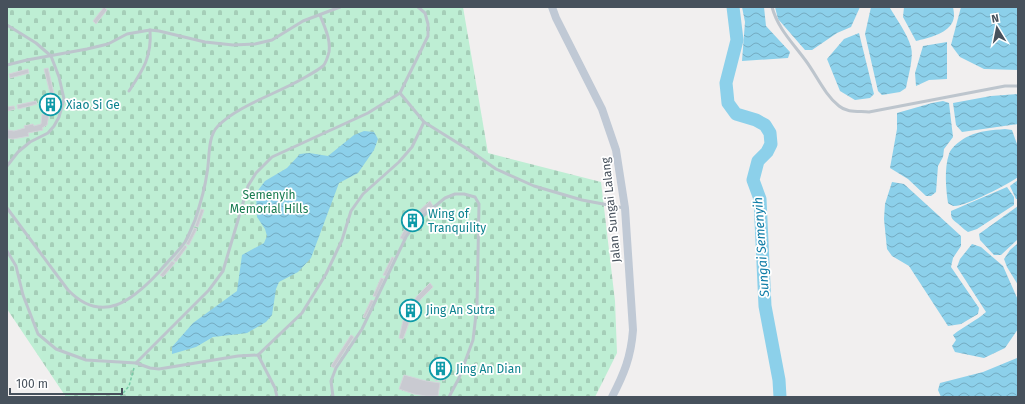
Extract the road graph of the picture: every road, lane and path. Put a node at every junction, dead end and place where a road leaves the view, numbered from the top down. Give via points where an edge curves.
1 (340, 7) edge
2 (418, 7) edge
3 (552, 7) edge
4 (772, 7) edge
5 (320, 15) junction
6 (7, 25) edge
7 (150, 30) junction
8 (51, 56) junction
9 (7, 65) edge
10 (1018, 86) edge
11 (129, 91) dead end
12 (400, 93) junction
13 (424, 122) junction
14 (7, 166) edge
15 (7, 208) edge
16 (625, 208) junction
17 (7, 251) edge
18 (258, 355) junction
19 (136, 363) junction
20 (120, 397) edge
21 (277, 397) edge
22 (333, 397) edge
23 (449, 397) edge
24 (612, 397) edge

1 - 5 lane
2 - 12 lane via 425,13 428,36
3 - 16 street, Jalan Sungai Lalang via 602,109 612,136
4 - 10 lane via 783,32 828,94 840,107 850,111 869,112 1005,86
5 - 7 lane via 303,21 272,40 255,44 205,42
5 - 15 lane via 330,43 324,65 293,84 240,110 217,128 212,136 203,193 185,242 147,285 122,304 107,307 89,306 78,300
6 - 8 lane
7 - 8 lane via 127,34 108,44 87,50
7 - 11 lane via 148,59
8 - 9 lane
8 - 14 lane via 64,99 59,117 48,134 30,142
12 - 13 lane
12 - 19 lane via 368,113 272,157 256,173 248,186 223,271 209,290
13 - 16 lane via 496,169 520,181 582,200
13 - 18 lane via 412,147 363,194 351,212 342,240 326,274 302,313
16 - 24 street, Jalan Sungai Lalang via 633,336 626,369
17 - 19 lane via 16,266 23,296 38,334 56,349 86,360
18 - 19 lane via 159,369
18 - 21 lane via 276,388
19 - 20 path via 129,386
22 - 23 lane via 331,381 336,368 362,329 413,226 445,198 464,194 475,197 479,204 477,306 473,340

